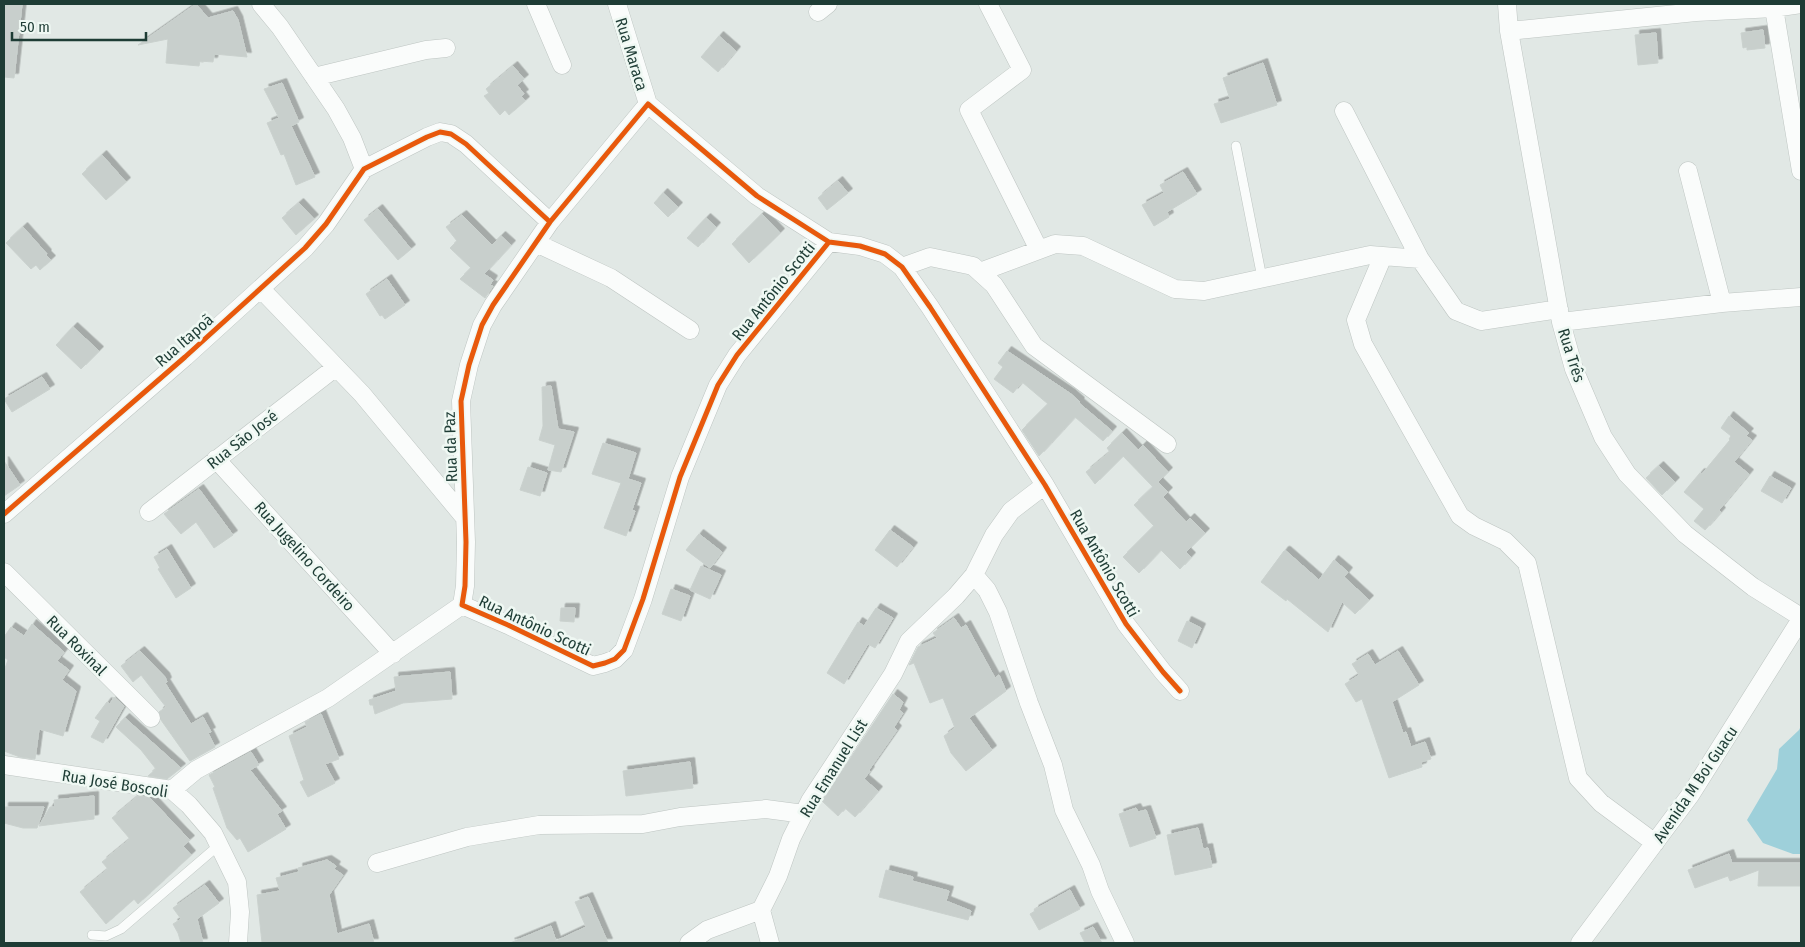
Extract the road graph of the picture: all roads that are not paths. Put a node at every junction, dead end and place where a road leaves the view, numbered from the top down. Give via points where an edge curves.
1 (261, 4) edge
2 (536, 4) edge
3 (617, 4) edge
4 (988, 4) edge
5 (1507, 4) edge
6 (1801, 4) edge
7 (1774, 8) junction
8 (1509, 31) junction
9 (446, 48) dead end
10 (562, 65) dead end
11 (314, 77) junction
12 (648, 104) junction
13 (1344, 111) dead end
14 (1236, 146) dead end
15 (364, 168) junction
16 (1688, 171) dead end
17 (1801, 171) edge
18 (550, 222) junction
19 (829, 242) junction
20 (536, 243) junction
21 (1039, 250) junction
22 (1383, 256) junction
23 (1420, 259) junction
24 (902, 267) junction
25 (980, 272) junction
26 (1262, 278) junction
27 (261, 289) junction
28 (1801, 297) edge
29 (1722, 303) junction
30 (1560, 315) junction
31 (690, 330) dead end
32 (336, 366) junction
33 (1167, 444) dead end
34 (216, 459) junction
35 (1045, 485) junction
36 (149, 512) dead end
37 (4, 514) edge
38 (465, 518) junction
39 (4, 572) edge
40 (974, 575) junction
41 (462, 605) junction
42 (1801, 618) edge
43 (393, 654) junction
44 (1180, 690) dead end
45 (150, 718) dead end
46 (4, 766) edge
47 (172, 790) junction
48 (804, 814) junction
49 (1655, 842) junction
50 (218, 845) junction
51 (377, 863) dead end
52 (761, 910) junction
53 (92, 935) dead end
54 (238, 943) edge
55 (689, 943) edge
56 (770, 943) edge
57 (1125, 943) edge
58 (1580, 943) edge

1 - 11 street
2 - 10 street
3 - 12 street, Rua Maraca
4 - 21 street via 1022,70 969,110
5 - 8 street, Rua Três
6 - 7 street
7 - 8 street via 1696,12
7 - 17 street
8 - 30 street, Rua Três
9 - 11 street
11 - 15 street via 352,138
12 - 18 street, Rua da Paz
12 - 19 street via 758,196
13 - 23 street
14 - 26 lane
15 - 18 street via 427,137 440,132 451,134
15 - 27 street, Rua Itapoã via 326,224
16 - 29 street
18 - 20 street, Rua da Paz
19 - 24 street, Rua Antônio Scotti via 860,246 885,254
19 - 41 street, Rua Antônio Scotti via 737,355 718,385 680,477 640,608 624,650 615,659 593,666
20 - 31 street via 611,278
20 - 38 street, Rua da Paz via 482,325 469,365 460,401
21 - 25 street
21 - 26 street via 1056,244 1083,246 1175,289 1204,291
22 - 23 street
22 - 26 street via 1370,255
22 - 49 street via 1356,320 1363,344 1460,516 1505,541 1527,563 1578,778 1600,803
23 - 30 street via 1456,311 1481,321
24 - 25 street via 930,257 973,266
24 - 35 street, Rua Antônio Scotti
25 - 33 street via 994,285 1034,346
27 - 32 street
27 - 37 street, Rua Itapoã
28 - 29 street
29 - 30 street
30 - 42 street, Rua Três via 1581,386 1603,437 1627,474 1686,534 1753,588
32 - 34 street, Rua São José
32 - 38 street
34 - 36 street, Rua São José
34 - 43 street, Rua Jugelino Cordeiro
35 - 40 street via 1011,511 986,548
35 - 44 street, Rua Antônio Scotti via 1126,624
38 - 41 street, Rua da Paz
39 - 45 street, Rua Roxinal
40 - 48 street, Rua Emanuel List via 909,642 893,674
40 - 57 street via 998,612 1053,765 1064,810
41 - 43 street, Rua Antônio Scotti
42 - 49 street, Avenida M Boi Guacu via 1691,794
43 - 47 street, Rua Antônio Scotti via 328,698 196,770
46 - 47 street, Rua José Boscoli
47 - 50 street, Rua José Boscoli via 190,805
48 - 51 street via 766,809 643,824 539,825 467,837
48 - 52 street, Rua Emanuel List
49 - 58 street, Avenida M Boi Guacu
50 - 53 lane via 121,929 106,936
50 - 54 street, Rua José Boscoli via 237,882 240,912
52 - 55 street via 707,930
52 - 56 street

